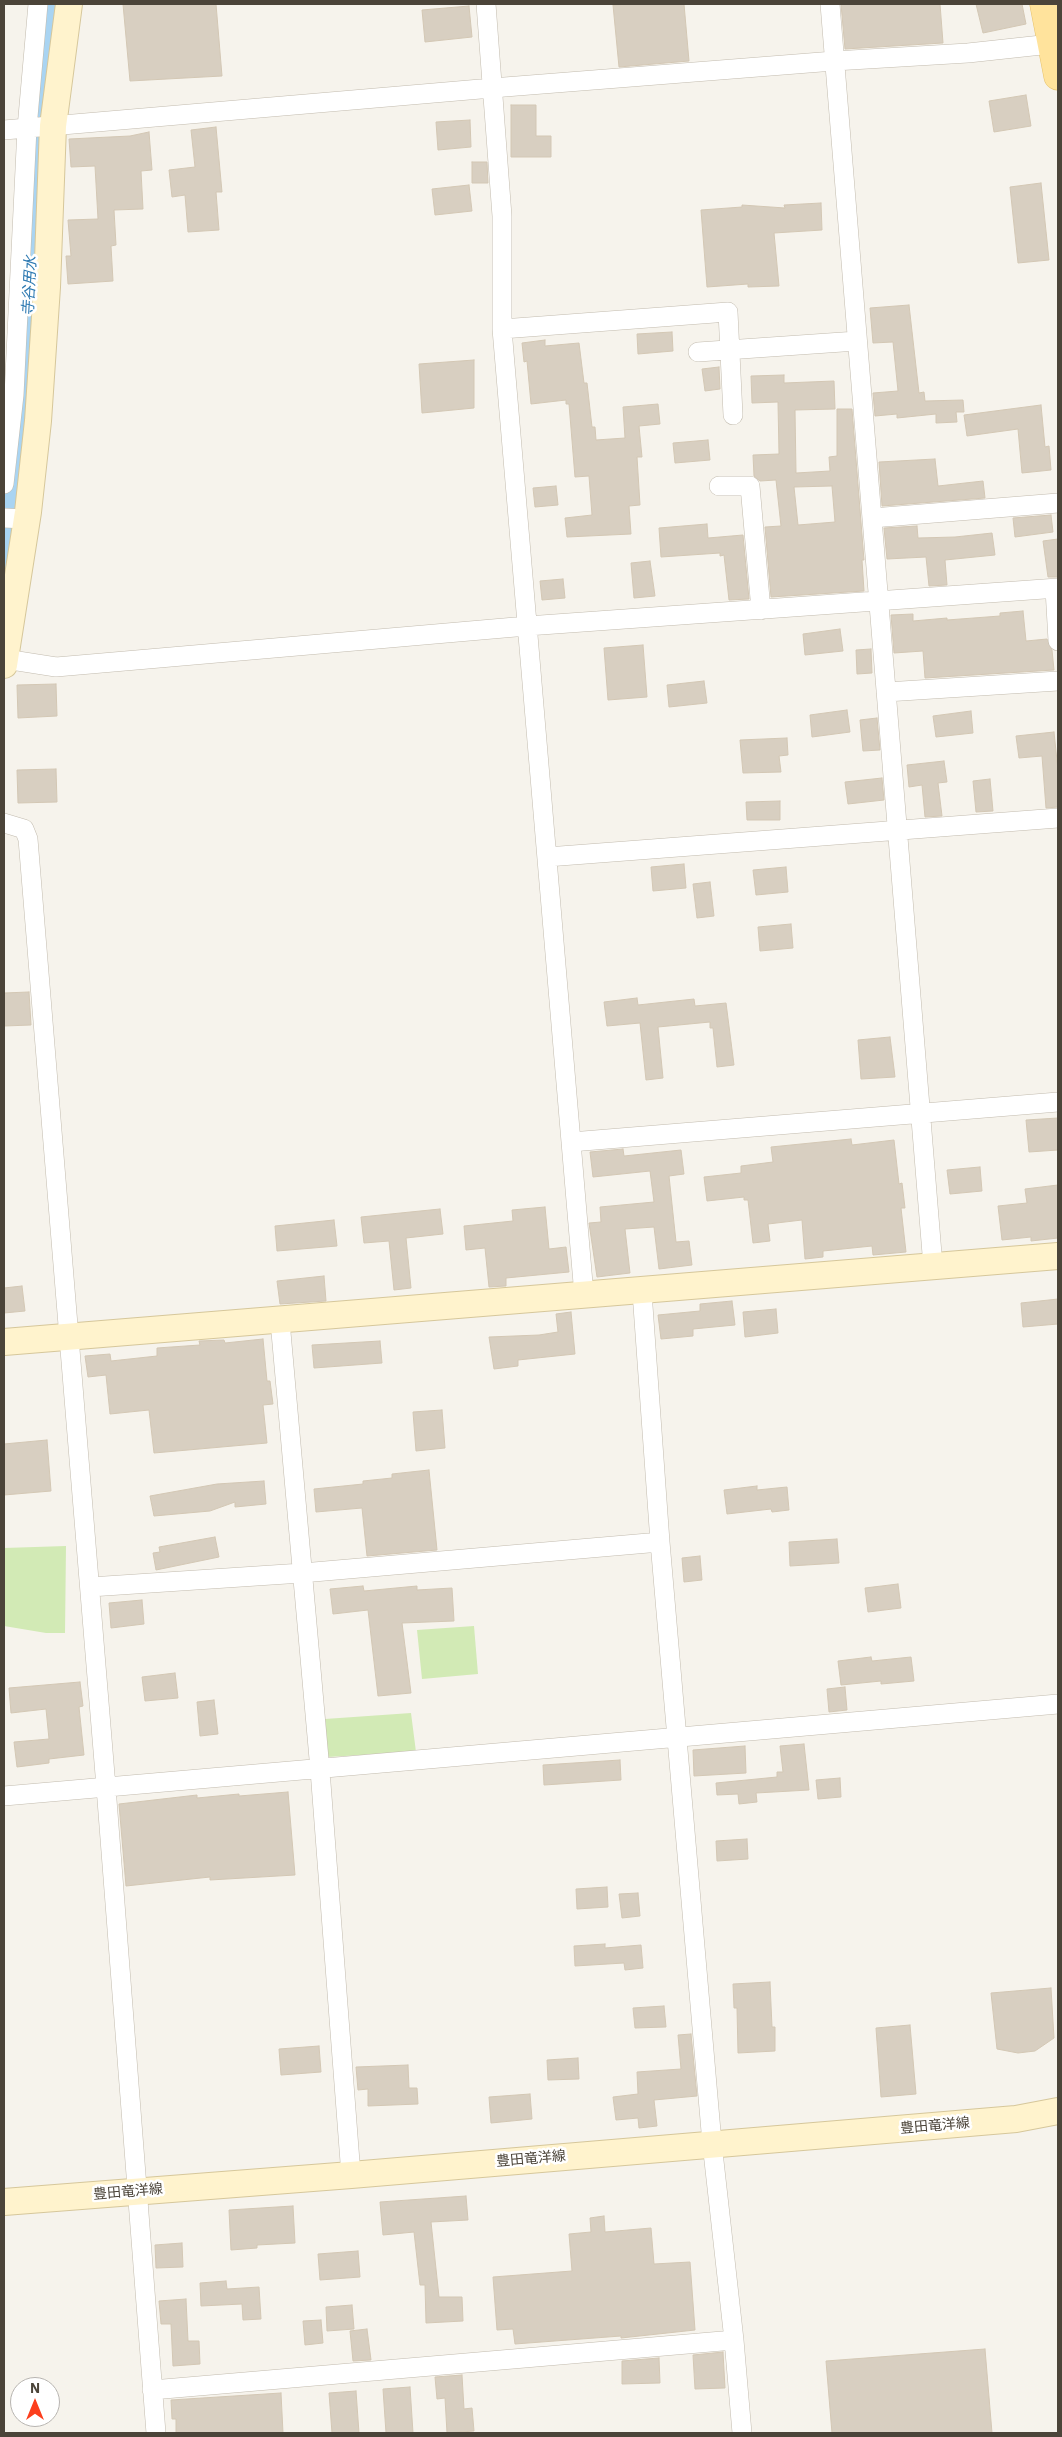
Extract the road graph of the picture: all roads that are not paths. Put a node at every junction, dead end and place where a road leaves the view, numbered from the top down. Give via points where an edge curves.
1 (38, 4) edge
2 (69, 4) edge
3 (486, 4) edge
4 (830, 4) edge
5 (1044, 4) edge
6 (1055, 44) edge
7 (834, 61) junction
8 (1058, 76) edge
9 (492, 88) junction
10 (40, 127) junction
11 (4, 130) edge
12 (502, 328) junction
13 (857, 341) junction
14 (730, 350) junction
15 (698, 352) dead end
16 (9, 396) edge
17 (733, 415) dead end
18 (4, 484) edge
19 (719, 486) dead end
20 (1058, 503) edge
21 (14, 518) edge
22 (872, 518) junction
23 (1056, 588) edge
24 (878, 601) junction
25 (761, 610) junction
26 (528, 626) junction
27 (1058, 641) edge
28 (4, 662) edge
29 (1058, 681) edge
30 (886, 692) junction
31 (1058, 818) edge
32 (4, 823) edge
33 (898, 830) junction
34 (547, 857) junction
35 (1058, 1102) edge
36 (920, 1113) junction
37 (571, 1142) junction
38 (1058, 1256) edge
39 (933, 1266) junction
40 (642, 1292) junction
41 (584, 1295) junction
42 (280, 1321) junction
43 (68, 1337) junction
44 (4, 1342) edge
45 (660, 1542) junction
46 (302, 1573) junction
47 (90, 1587) junction
48 (1058, 1704) edge
49 (678, 1738) junction
50 (320, 1770) junction
51 (106, 1787) junction
52 (4, 1796) edge
53 (1058, 2111) edge
54 (712, 2143) junction
55 (351, 2175) junction
56 (136, 2191) junction
57 (4, 2202) edge
58 (734, 2340) junction
59 (152, 2390) junction
60 (156, 2433) edge
61 (742, 2433) edge

1 - 10 street
2 - 10 street
3 - 9 street
4 - 7 street
5 - 6 main road
6 - 7 street
6 - 8 main road
7 - 9 street
7 - 13 street
9 - 10 street
9 - 12 street via 502,216
10 - 11 street
10 - 16 street
10 - 21 street via 46,307 38,421
12 - 14 street via 728,312
12 - 26 street
13 - 14 street
13 - 22 street
14 - 15 street
14 - 17 street
16 - 18 street
19 - 25 street via 750,486
20 - 22 street
21 - 28 street
22 - 24 street
23 - 24 street
23 - 27 street
24 - 25 street
24 - 30 street
25 - 26 street
26 - 28 street via 56,667
26 - 34 street
29 - 30 street
30 - 33 street
31 - 33 street
32 - 43 street via 24,829 28,839
33 - 34 street
33 - 36 street
34 - 37 street
35 - 36 street
36 - 37 street
36 - 39 street
37 - 41 street
38 - 39 street
39 - 40 street
40 - 41 street
40 - 45 street
41 - 42 street
42 - 43 street
42 - 46 street
43 - 44 street
43 - 47 street
45 - 46 street
45 - 49 street
46 - 47 street
46 - 50 street
47 - 51 street
48 - 49 street
49 - 50 street
49 - 54 street
50 - 51 street
50 - 55 street
51 - 52 street
51 - 56 street
53 - 54 street, 豊田竜洋線 via 1016,2119
54 - 55 street, 豊田竜洋線
54 - 58 street
55 - 56 street, 豊田竜洋線
56 - 57 street, 豊田竜洋線
56 - 59 street
58 - 59 street
58 - 61 street
59 - 60 street

